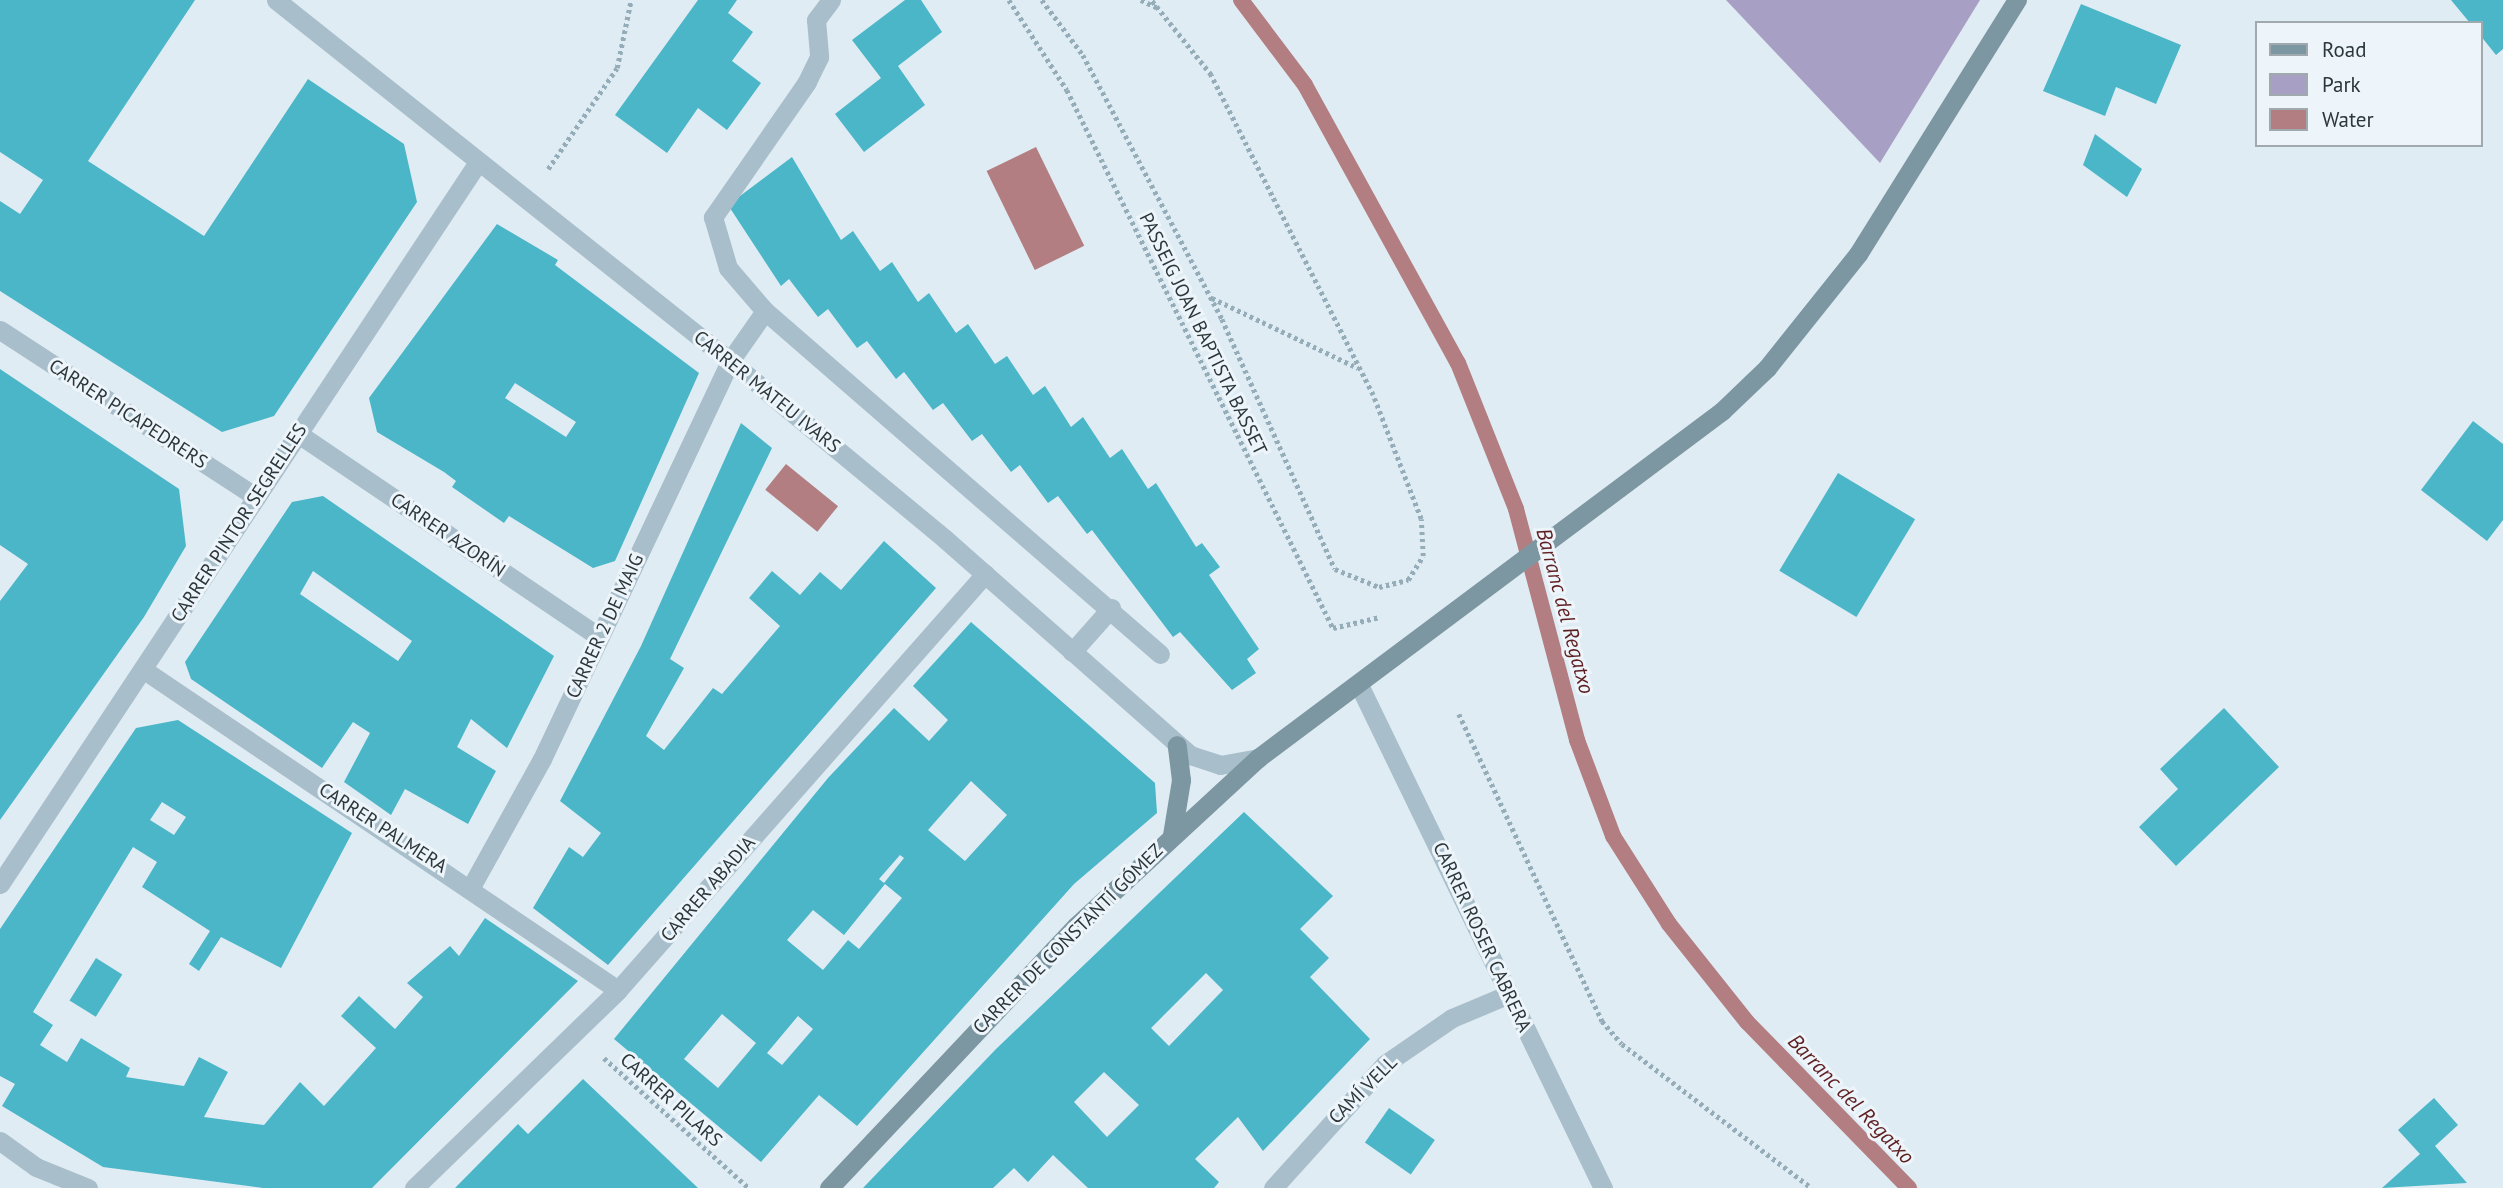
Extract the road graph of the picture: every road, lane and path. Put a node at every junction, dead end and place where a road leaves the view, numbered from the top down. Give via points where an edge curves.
1 (275, 0) edge
2 (631, 0) edge
3 (831, 0) edge
4 (1009, 0) edge
5 (1042, 0) edge
6 (1141, 0) edge
7 (1151, 0) edge
8 (2017, 0) edge
9 (1157, 8) junction
10 (478, 162) junction
11 (527, 200) junction
12 (1211, 298) junction
13 (765, 311) junction
14 (0, 330) edge
15 (730, 361) junction
16 (1359, 368) junction
17 (297, 433) junction
18 (256, 497) junction
19 (985, 574) junction
20 (1111, 608) junction
21 (1384, 616) dead end
22 (599, 637) junction
23 (1072, 652) junction
24 (1160, 654) dead end
25 (144, 670) junction
26 (1360, 687) junction
27 (1459, 714) dead end
28 (1177, 745) junction
29 (1258, 758) junction
30 (1172, 835) junction
31 (0, 884) edge
32 (471, 887) junction
33 (618, 990) junction
34 (1507, 995) junction
35 (574, 1032) junction
36 (2, 1148) edge
37 (89, 1188) edge
38 (414, 1188) edge
39 (749, 1188) edge
40 (829, 1188) edge
41 (1273, 1188) edge
42 (1603, 1188) edge
43 (1812, 1188) edge

1 - 10 street, CARRER MATEU IVARS
2 - 11 path via 617,68
3 - 13 street via 816,20 819,57 807,82 713,217 728,268
4 - 21 path, PASSEIG JOAN BAPTISTA BASSET via 1067,90 1332,628
5 - 12 path via 1083,55
6 - 9 path
7 - 9 path
8 - 26 main road, CARRER DE CONSTANTÍ GÓMEZ via 1912,175 1811,316 1721,411
9 - 16 path via 1211,75
10 - 11 street, CARRER MATEU IVARS
10 - 17 street, CARRER PINTOR SEGRELLES
11 - 15 street, CARRER MATEU IVARS
12 - 16 path
12 - 16 path via 1335,569 1379,587 1408,580 1423,556 1421,519
13 - 15 street, CARRER 2 DE MAIG
13 - 20 street
14 - 18 street, CARRER PICAPEDRERS
15 - 19 street, CARRER MATEU IVARS
15 - 22 street, CARRER 2 DE MAIG
17 - 18 street, CARRER PINTOR SEGRELLES
17 - 22 street, CARRER AZORÍN
18 - 25 street, CARRER PINTOR SEGRELLES
19 - 23 street, CARRER MATEU IVARS
19 - 33 street, CARRER ABADIA
20 - 23 street
20 - 24 street
22 - 32 street, CARRER 2 DE MAIG via 529,784
23 - 28 street, CARRER MATEU IVARS
25 - 31 street, CARRER PINTOR SEGRELLES
25 - 32 street, CARRER PALMERA
26 - 29 main road, CARRER DE CONSTANTÍ GÓMEZ
26 - 34 street, CARRER ROSER CABRERA
27 - 43 path via 1602,1021 1622,1044
28 - 29 street, CARRER MATEU IVARS via 1220,765
28 - 30 main road via 1181,780
29 - 30 main road, CARRER DE CONSTANTÍ GÓMEZ
30 - 40 main road, CARRER DE CONSTANTÍ GÓMEZ via 1076,926
32 - 33 street, CARRER PALMERA
33 - 35 street, CARRER ABADIA
34 - 41 street, CAMÍ VELL via 1452,1018 1385,1064
34 - 42 street, CARRER ROSER CABRERA
35 - 38 street, CARRER ABADIA
35 - 39 path, CARRER PILARS
36 - 37 street

